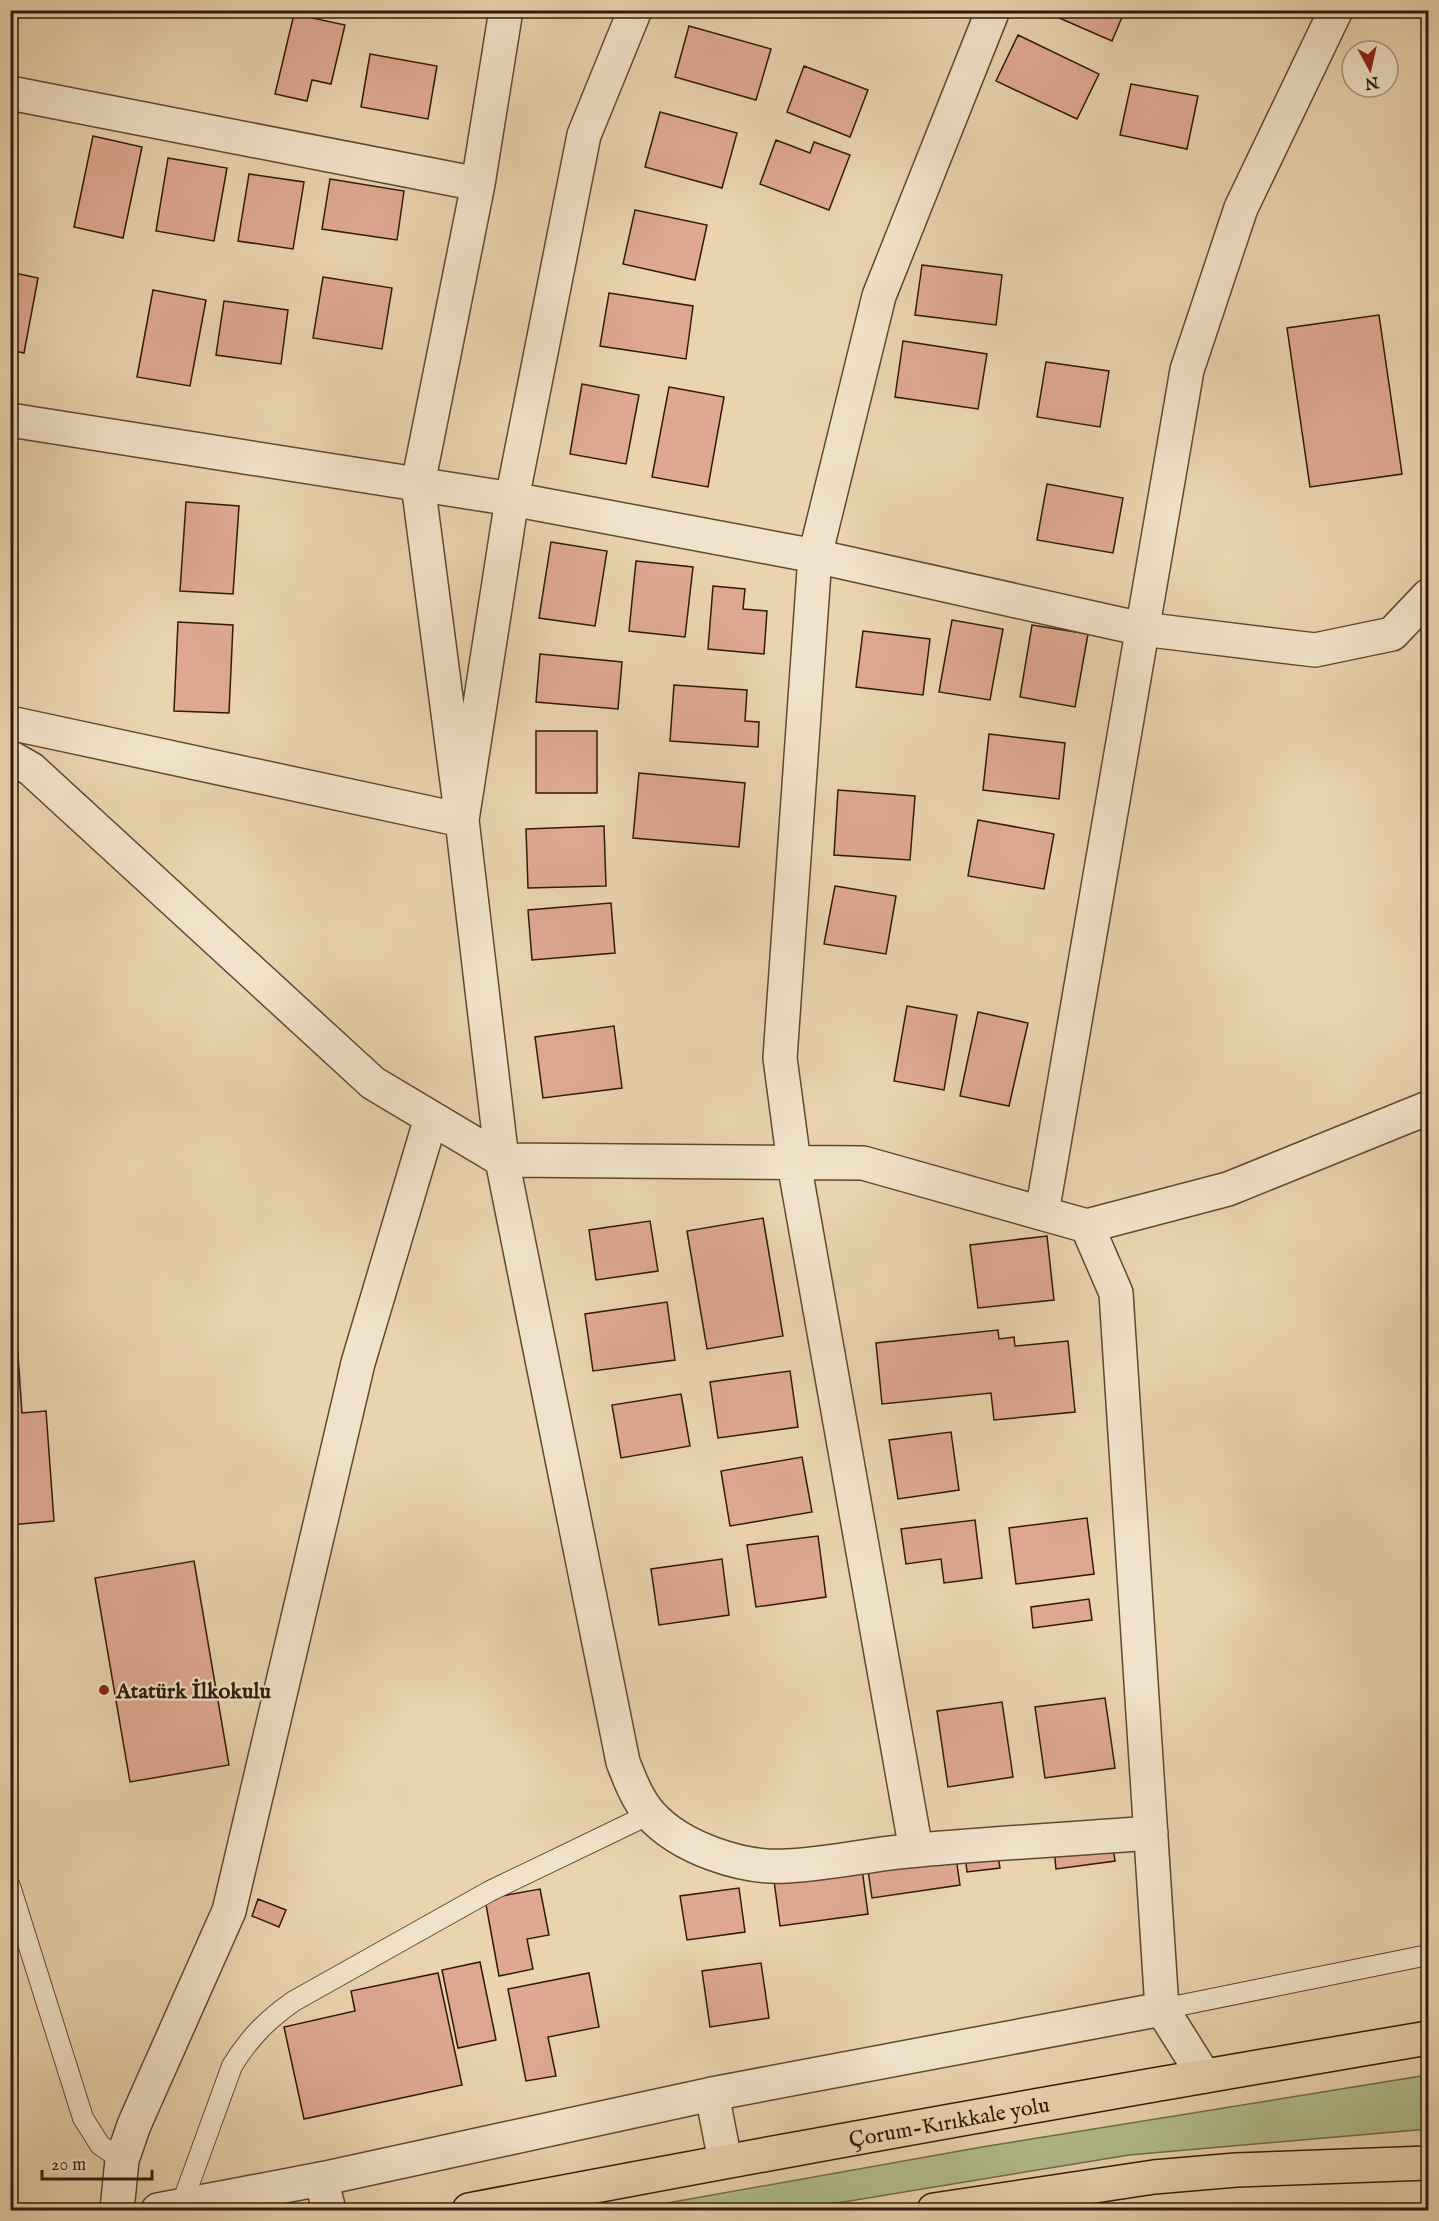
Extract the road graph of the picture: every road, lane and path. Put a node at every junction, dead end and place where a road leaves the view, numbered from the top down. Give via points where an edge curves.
1 (506, 10) edge
2 (635, 10) edge
3 (993, 10) edge
4 (1336, 10) edge
5 (10, 93) edge
6 (478, 184) junction
7 (10, 420) edge
8 (418, 484) junction
9 (512, 499) junction
10 (815, 556) junction
11 (1428, 596) edge
12 (1143, 629) junction
13 (10, 723) edge
14 (10, 757) edge
15 (462, 820) junction
16 (1428, 1108) edge
17 (431, 1118) junction
18 (502, 1160) junction
19 (794, 1163) junction
20 (1042, 1213) junction
21 (1087, 1226) junction
22 (650, 1814) junction
23 (1151, 1833) junction
24 (916, 1850) junction
25 (10, 1886) edge
26 (1428, 1955) edge
27 (1162, 2008) junction
28 (1428, 2038) edge
29 (1204, 2076) junction
30 (712, 2094) junction
31 (122, 2160) junction
32 (725, 2161) junction
33 (1428, 2163) edge
34 (321, 2179) junction
35 (170, 2208) edge
36 (117, 2211) edge
37 (329, 2211) edge
38 (469, 2211) edge
39 (934, 2211) edge

1 - 6 street
2 - 9 street via 584,135
3 - 10 street via 879,296
4 - 12 street via 1241,208 1187,370
5 - 6 street
6 - 8 street
7 - 8 street
8 - 9 street
8 - 15 street
9 - 10 street
9 - 15 street
10 - 12 street
10 - 19 street via 780,1058
11 - 12 street via 1392,634 1315,650
12 - 20 street
13 - 15 street
14 - 17 street via 31,770 373,1083
15 - 18 street
16 - 21 street via 1228,1189
17 - 18 street
17 - 31 street via 358,1363 229,1911
18 - 19 street
18 - 22 street via 623,1762 633,1788
19 - 20 street via 863,1163
19 - 24 street
20 - 21 street
21 - 23 street via 1116,1293
22 - 24 street via 671,1833 699,1848 758,1865 786,1866
22 - 35 lane via 489,1891 275,2014 258,2029 232,2066
23 - 24 street
23 - 27 street
25 - 31 lane via 83,2118 100,2145
26 - 27 lane
27 - 29 street
27 - 30 street
28 - 29 highway, Çorum-Kırıkkale yolu
29 - 32 highway, Çorum-Kırıkkale yolu
30 - 32 street
30 - 34 street
31 - 36 street
32 - 38 highway, Çorum-Kırıkkale yolu
33 - 39 highway via 1154,2177
34 - 35 street
34 - 37 street

